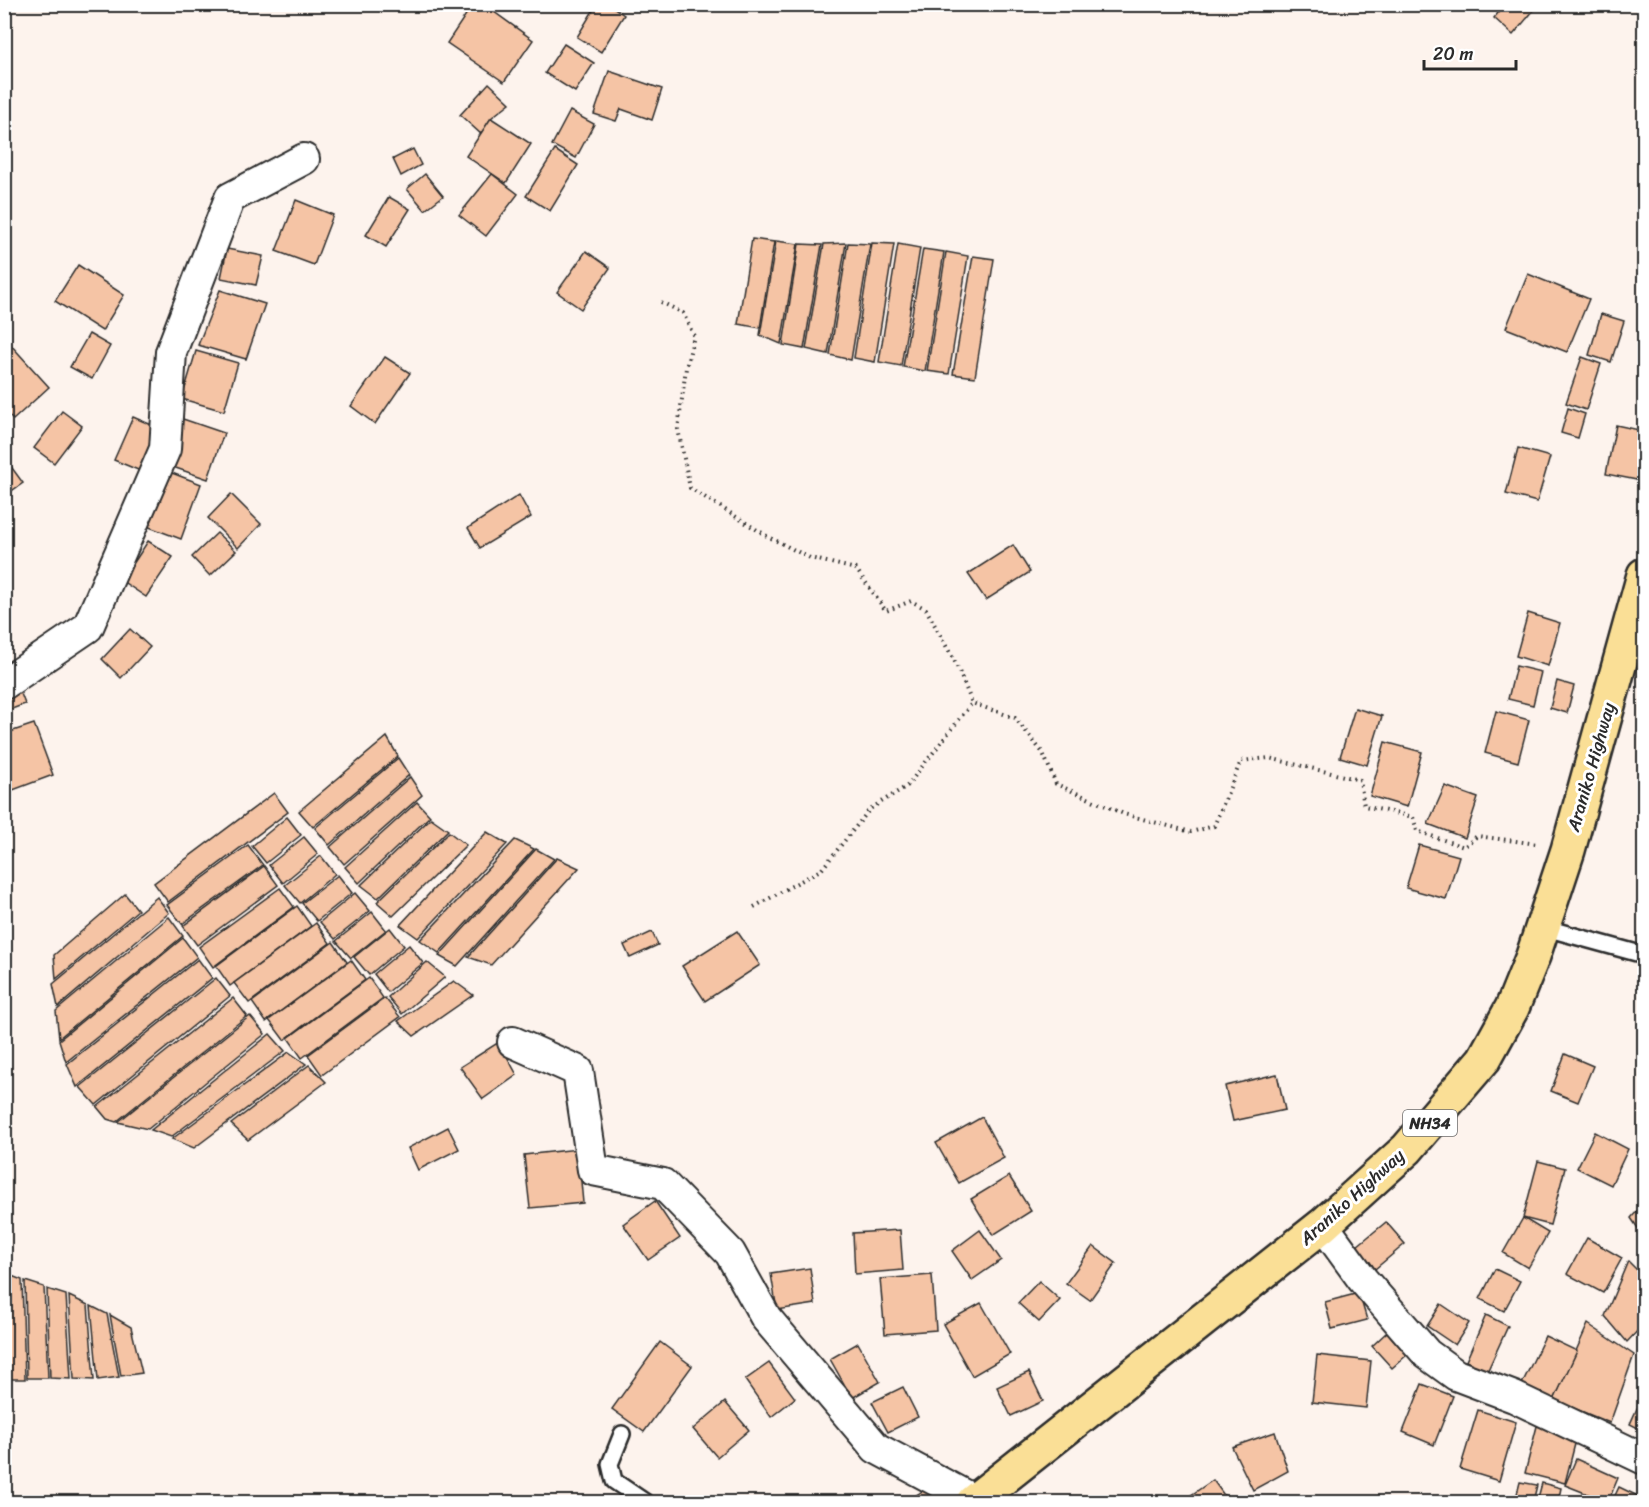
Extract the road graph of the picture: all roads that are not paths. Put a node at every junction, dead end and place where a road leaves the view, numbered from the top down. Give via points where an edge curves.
1 (304, 159) dead end
2 (1644, 576) edge
3 (4, 684) edge
4 (1542, 927) junction
5 (1644, 955) edge
6 (513, 1042) dead end
7 (1323, 1225) junction
8 (622, 1434) dead end
9 (1644, 1459) edge
10 (974, 1502) edge
11 (645, 1503) edge

1 - 3 street via 230,198 171,352 165,449 88,627
2 - 4 highway, Araniko Highway / NH34 via 1568,850
4 - 5 lane
4 - 7 highway, Araniko Highway / NH34 via 1512,1008 1484,1059 1407,1149
6 - 10 street via 578,1071 593,1170 663,1184 730,1253 766,1318 876,1448
7 - 9 street via 1363,1280 1427,1354 1456,1375 1514,1397
7 - 10 highway, Araniko Highway / NH34
8 - 11 lane via 610,1464 614,1480

